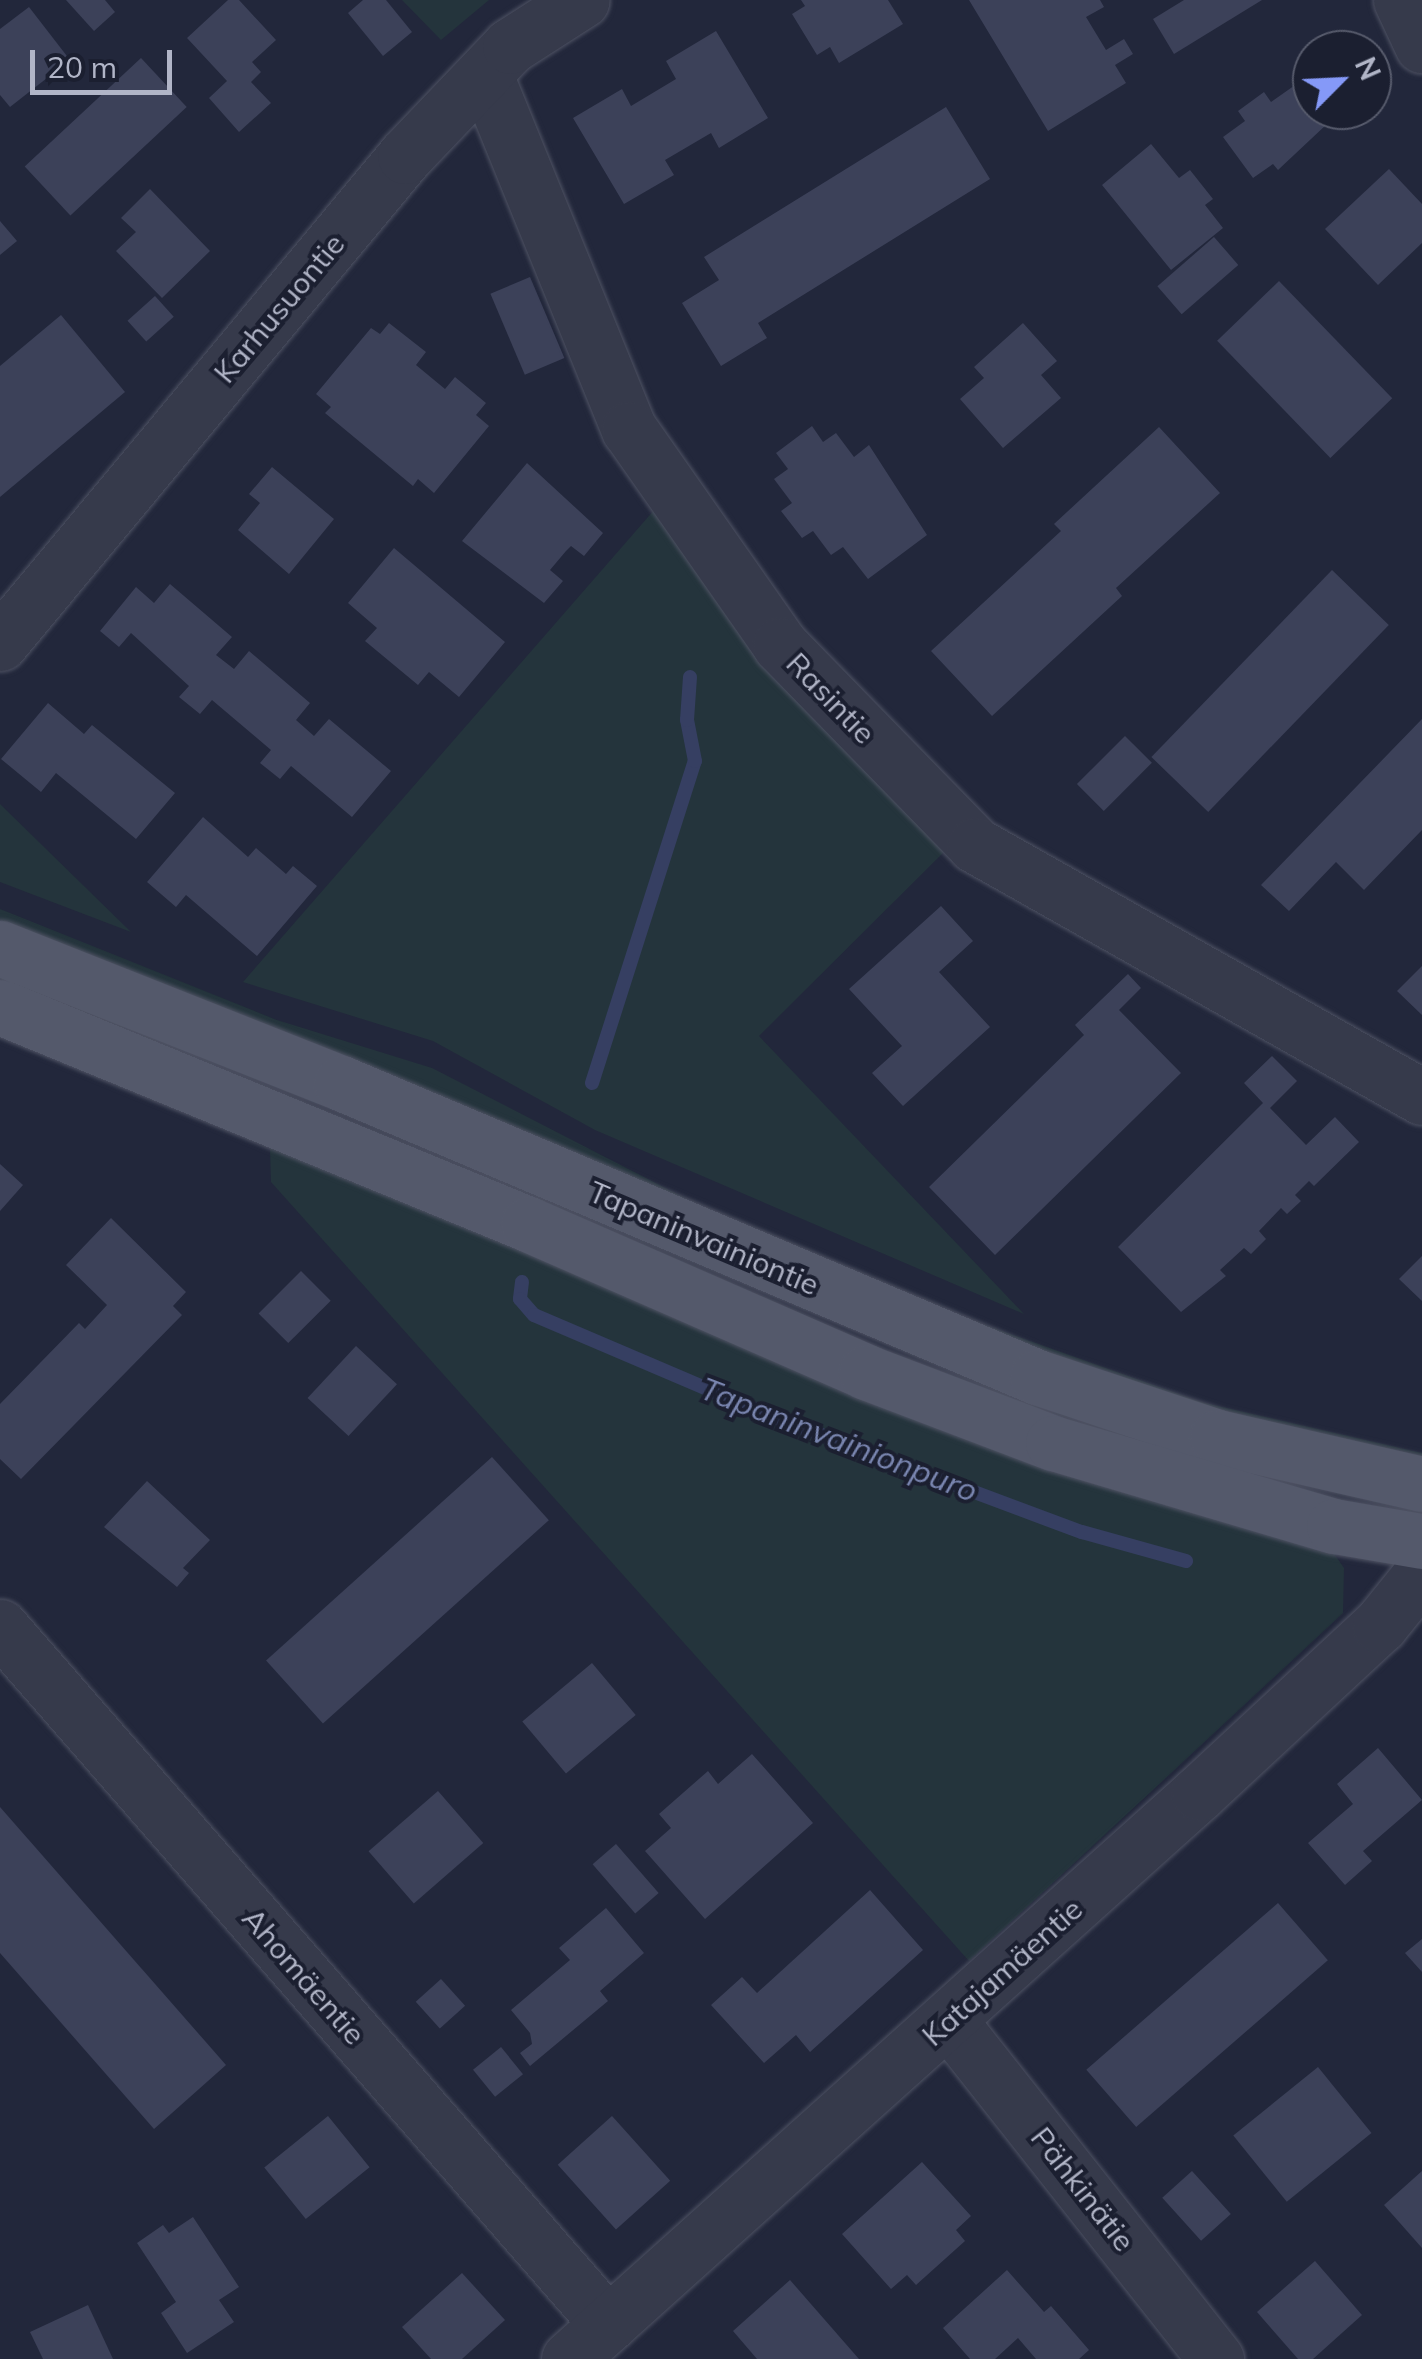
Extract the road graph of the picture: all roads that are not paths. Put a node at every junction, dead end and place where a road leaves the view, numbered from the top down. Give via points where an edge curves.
1 (582, 0) edge
2 (1402, 0) edge
3 (1422, 45) edge
4 (485, 75) junction
5 (0, 642) edge
6 (0, 948) edge
7 (0, 1007) edge
8 (1422, 1097) edge
9 (1422, 1484) edge
10 (1422, 1542) edge
11 (1422, 1573) edge
12 (0, 1627) edge
13 (948, 2021) junction
14 (589, 2342) edge
15 (1216, 2359) edge

1 - 4 street, Karhusuontie via 510,46
2 - 3 street
4 - 5 street, Karhusuontie via 404,156
4 - 8 street, Rasintie via 629,429 780,645 975,845
6 - 9 main road, Tapaninvainiontie via 340,1083 1037,1377 1217,1437
7 - 10 main road, Tapaninvainiontie via 493,1209 866,1372 1019,1430 1334,1526
11 - 13 street, Katajamäentie via 1380,1625
12 - 14 street, Ahomäentie
13 - 14 street, Katajamäentie
13 - 15 street, Pähkinätie

